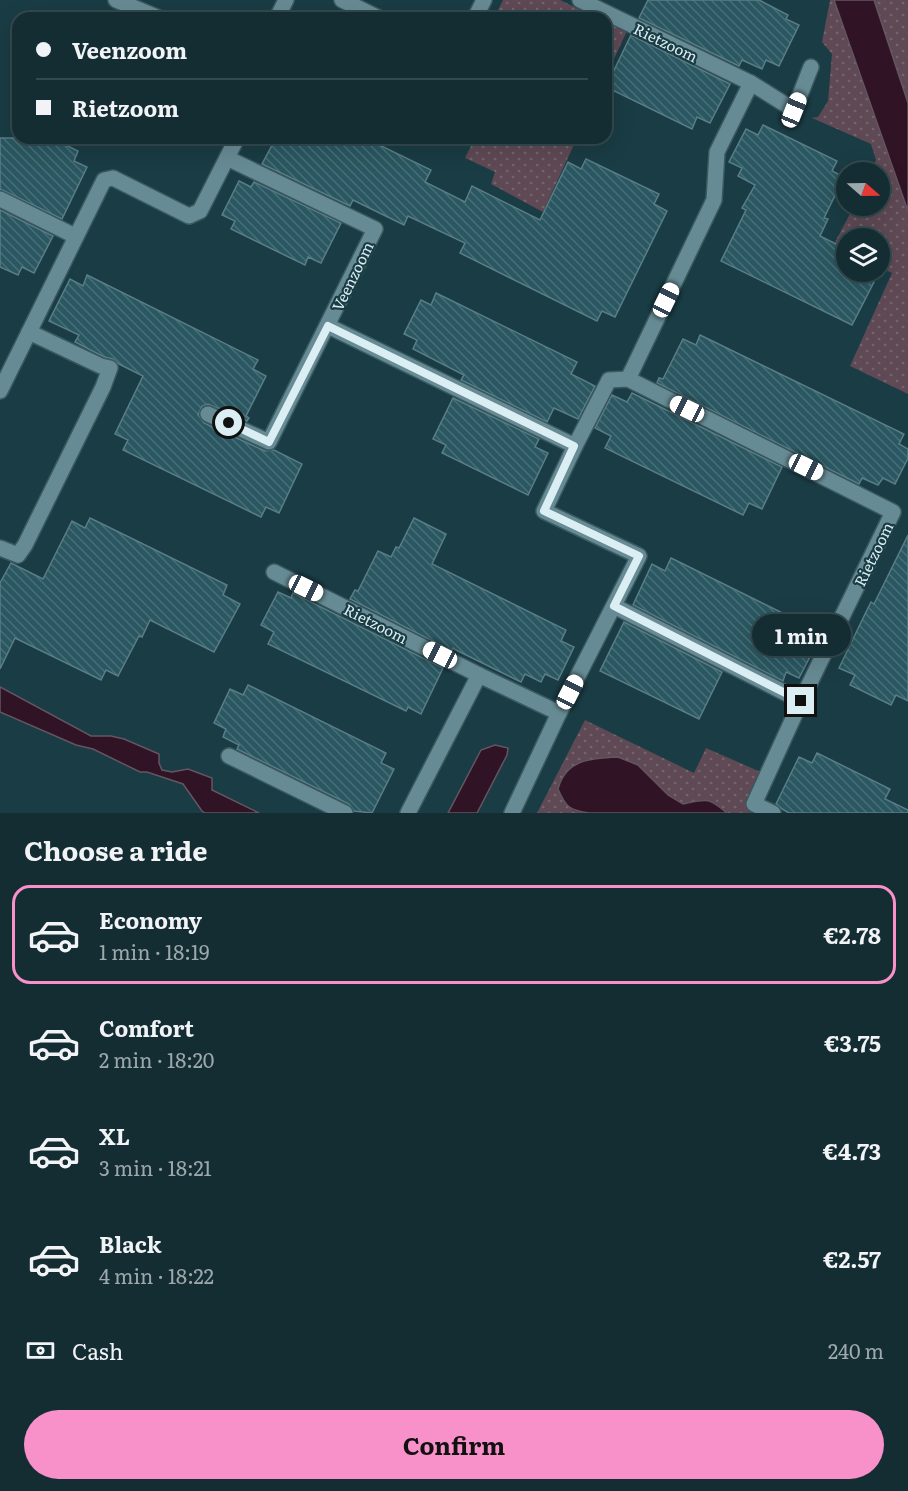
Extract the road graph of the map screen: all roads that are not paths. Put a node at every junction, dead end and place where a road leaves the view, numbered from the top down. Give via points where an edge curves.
1 (116, 0) edge
2 (342, 0) edge
3 (580, 0) edge
4 (145, 12) edge
5 (367, 12) edge
6 (605, 12) edge
7 (612, 16) edge
8 (811, 67) dead end
9 (751, 83) junction
10 (234, 144) edge
11 (227, 158) junction
12 (0, 199) edge
13 (75, 236) junction
14 (328, 326) junction
15 (29, 332) junction
16 (628, 380) junction
17 (0, 392) edge
18 (208, 414) dead end
19 (574, 446) junction
20 (0, 548) edge
21 (274, 572) dead end
22 (614, 606) junction
23 (479, 675) junction
24 (801, 701) junction
25 (559, 713) junction
26 (229, 756) dead end
27 (345, 813) edge
28 (408, 813) edge
29 (512, 813) edge
30 (773, 813) edge

1 - 4 street
2 - 5 street
3 - 6 street, Rietzoom
7 - 9 street, Rietzoom
8 - 9 street, Rietzoom via 794,110
9 - 16 street via 717,152 714,200
10 - 11 street
11 - 13 street via 200,211 189,216 113,178 104,180
11 - 14 street, Veenzoom via 375,229
12 - 13 street
13 - 15 street
14 - 18 street, Veenzoom via 269,442
14 - 19 street
15 - 17 street
15 - 20 street via 110,368 25,545 18,555
16 - 19 street via 609,380
16 - 24 street, Rietzoom via 893,512
19 - 22 street via 544,511 639,556
21 - 23 street, Rietzoom
22 - 24 street
22 - 25 street
23 - 25 street, Rietzoom
23 - 28 street
24 - 30 street, Rietzoom via 754,804
25 - 29 street
26 - 27 street

